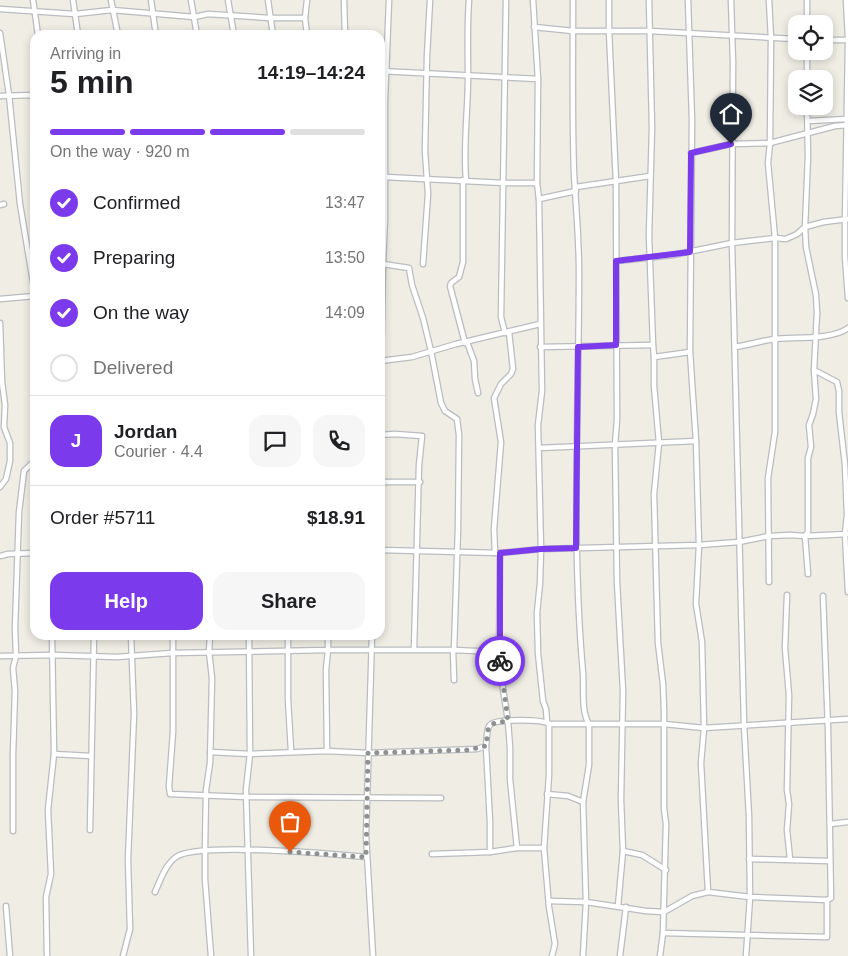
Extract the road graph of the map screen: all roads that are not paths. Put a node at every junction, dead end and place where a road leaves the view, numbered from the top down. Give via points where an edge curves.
1 (33, 0) edge
2 (73, 0) edge
3 (110, 0) edge
4 (151, 0) edge
5 (191, 0) edge
6 (228, 0) edge
7 (268, 0) edge
8 (307, 0) edge
9 (344, 0) edge
10 (389, 0) edge
11 (430, 0) edge
12 (469, 0) edge
13 (506, 0) edge
14 (533, 0) edge
15 (573, 0) edge
16 (609, 0) edge
17 (649, 0) edge
18 (688, 0) edge
19 (731, 0) edge
20 (769, 0) edge
21 (807, 0) edge
22 (846, 0) edge
23 (0, 9) edge
24 (112, 10) junction
25 (34, 12) junction
26 (153, 13) junction
27 (75, 14) junction
28 (231, 15) junction
29 (807, 15) edge
30 (194, 16) junction
31 (270, 18) junction
32 (305, 18) junction
33 (534, 27) junction
34 (37, 30) edge
35 (77, 30) edge
36 (117, 30) edge
37 (155, 30) edge
38 (196, 30) edge
39 (233, 30) edge
40 (272, 30) edge
41 (306, 30) edge
42 (344, 30) edge
43 (573, 31) junction
44 (608, 31) junction
45 (650, 32) junction
46 (0, 33) edge
47 (690, 34) junction
48 (732, 35) junction
49 (771, 38) junction
50 (788, 39) edge
51 (833, 40) edge
52 (848, 40) edge
53 (386, 71) junction
54 (428, 73) junction
55 (468, 77) junction
56 (506, 79) junction
57 (538, 80) junction
58 (9, 95) junction
59 (30, 95) edge
60 (0, 96) edge
61 (808, 115) edge
62 (847, 119) edge
63 (808, 120) junction
64 (848, 125) edge
65 (807, 133) junction
66 (770, 143) junction
67 (731, 144) junction
68 (691, 153) junction
69 (650, 176) junction
70 (385, 177) junction
71 (427, 178) junction
72 (465, 180) junction
73 (616, 182) junction
74 (504, 183) junction
75 (537, 183) junction
76 (576, 189) junction
77 (539, 199) junction
78 (385, 219) edge
79 (846, 220) edge
80 (805, 227) junction
81 (775, 238) junction
82 (732, 243) junction
83 (690, 252) junction
84 (650, 258) junction
85 (616, 261) junction
86 (385, 264) edge
87 (423, 264) dead end
88 (30, 265) edge
89 (30, 296) edge
90 (848, 298) edge
91 (0, 299) edge
92 (0, 323) edge
93 (540, 324) junction
94 (848, 328) edge
95 (507, 333) junction
96 (816, 337) junction
97 (774, 339) junction
98 (466, 342) junction
99 (616, 345) junction
100 (653, 345) junction
101 (540, 347) junction
102 (578, 347) junction
103 (735, 348) junction
104 (431, 351) junction
105 (690, 352) junction
106 (654, 357) junction
107 (385, 360) edge
108 (814, 370) junction
109 (478, 393) dead end
110 (385, 435) edge
111 (696, 441) junction
112 (659, 443) junction
113 (578, 445) junction
114 (615, 445) junction
115 (539, 448) junction
116 (30, 465) edge
117 (385, 482) edge
118 (420, 482) junction
119 (0, 487) edge
120 (846, 534) edge
121 (769, 536) junction
122 (805, 536) junction
123 (739, 542) junction
124 (656, 545) junction
125 (699, 545) junction
126 (617, 546) junction
127 (576, 548) junction
128 (541, 549) junction
129 (385, 550) edge
130 (416, 551) junction
131 (457, 551) junction
132 (18, 553) junction
133 (30, 553) edge
134 (498, 553) junction
135 (0, 556) edge
136 (808, 574) dead end
137 (769, 582) dead end
138 (848, 592) edge
139 (787, 595) dead end
140 (823, 596) dead end
141 (52, 640) edge
142 (94, 640) edge
143 (131, 640) edge
144 (173, 640) edge
145 (210, 640) edge
146 (249, 640) edge
147 (288, 640) edge
148 (328, 640) edge
149 (372, 640) edge
150 (414, 649) junction
151 (328, 650) junction
152 (454, 650) junction
153 (249, 651) junction
154 (288, 651) junction
155 (372, 651) junction
156 (209, 652) junction
157 (499, 652) junction
158 (172, 653) junction
159 (52, 655) junction
160 (0, 656) edge
161 (16, 656) junction
162 (94, 656) junction
163 (133, 656) junction
164 (454, 680) dead end
165 (848, 719) edge
166 (508, 721) junction
167 (828, 721) junction
168 (548, 723) junction
169 (787, 723) junction
170 (589, 724) junction
171 (623, 724) junction
172 (664, 724) junction
173 (744, 725) junction
174 (704, 728) junction
175 (486, 746) junction
176 (292, 751) junction
177 (327, 751) junction
178 (210, 752) junction
179 (368, 753) junction
180 (54, 754) junction
181 (250, 754) junction
182 (92, 756) junction
183 (547, 794) junction
184 (206, 796) junction
185 (247, 798) junction
186 (366, 798) junction
187 (441, 798) dead end
188 (583, 802) junction
189 (848, 822) edge
190 (830, 824) junction
191 (90, 830) dead end
192 (14, 831) dead end
193 (517, 848) junction
194 (544, 848) junction
195 (205, 850) junction
196 (247, 850) junction
197 (490, 852) junction
198 (624, 852) junction
199 (432, 854) dead end
200 (366, 857) junction
201 (750, 859) junction
202 (790, 859) junction
203 (829, 861) junction
204 (666, 870) junction
205 (155, 892) dead end
206 (708, 892) junction
207 (750, 897) junction
208 (827, 900) junction
209 (549, 901) junction
210 (586, 902) junction
211 (6, 906) dead end
212 (618, 906) junction
213 (626, 907) junction
214 (664, 912) junction
215 (664, 933) junction
216 (747, 936) junction
217 (10, 956) edge
218 (47, 956) edge
219 (124, 956) edge
220 (211, 956) edge
221 (251, 956) edge
222 (373, 956) edge
223 (552, 956) edge
224 (583, 956) edge
225 (620, 956) edge
226 (660, 956) edge
227 (746, 956) edge

1 - 25 street
2 - 27 street
3 - 24 street
4 - 26 street
5 - 30 street
6 - 28 street
7 - 31 street
8 - 32 street
9 - 42 street
10 - 53 street
11 - 54 street
12 - 55 street
13 - 56 street
14 - 33 street
15 - 43 street
16 - 44 street
17 - 45 street
18 - 47 street
19 - 48 street
20 - 49 street
21 - 29 street
22 - 52 street
23 - 25 street
24 - 26 street
24 - 27 street
24 - 36 street
25 - 27 street
25 - 34 street
26 - 30 street
26 - 37 street
27 - 35 street
28 - 30 street
28 - 31 street
28 - 39 street
30 - 38 street
31 - 32 street
31 - 40 street
32 - 41 street
33 - 43 street
33 - 57 street
43 - 44 street
43 - 76 street
44 - 45 street
44 - 73 street
45 - 47 street
45 - 69 street
46 - 58 street
47 - 48 street
47 - 68 street
48 - 49 street
48 - 67 street
49 - 50 street
49 - 66 street
51 - 52 street
52 - 62 street
53 - 54 street
53 - 70 street
54 - 55 street
54 - 71 street
55 - 56 street
55 - 72 street
56 - 57 street
56 - 74 street
57 - 75 street
58 - 59 street
58 - 60 street
58 - 88 street
61 - 63 street
62 - 63 street
62 - 64 street
63 - 65 street
64 - 65 street
64 - 79 street
65 - 66 street
65 - 80 street
66 - 67 street
66 - 81 street via 768,163
67 - 68 street
67 - 82 street
68 - 83 street
69 - 73 street
69 - 84 street
70 - 71 street
70 - 78 street
71 - 72 street
71 - 87 street
72 - 74 street
72 - 98 street via 463,262 459,277 450,286
73 - 76 street
73 - 85 street
74 - 75 street
74 - 95 street via 501,317
75 - 77 street
76 - 77 street
76 - 102 street
77 - 93 street
79 - 80 street
79 - 90 street
80 - 81 street via 792,237
80 - 96 street via 816,295
81 - 82 street
81 - 97 street
82 - 83 street
82 - 103 street
83 - 84 street
83 - 105 street
84 - 85 street
84 - 100 street
85 - 99 street
86 - 104 street via 408,268
89 - 91 street
92 - 119 street via 4,427 10,442 10,461 6,479
93 - 95 street
93 - 101 street
94 - 96 street via 844,332
95 - 98 street
95 - 134 street via 513,369 494,398 500,442 494,528
96 - 97 street
96 - 108 street
97 - 103 street
97 - 121 street via 775,432 768,478
98 - 104 street
98 - 109 street via 474,361
99 - 100 street
99 - 102 street
99 - 114 street
100 - 106 street
101 - 102 street
101 - 115 street
102 - 113 street
103 - 123 street
104 - 107 street
104 - 131 street via 441,403 445,411 457,419
105 - 106 street
105 - 111 street
106 - 112 street
108 - 120 street via 837,382 840,391
108 - 122 street via 816,399 809,425 808,532
110 - 118 street via 422,436
111 - 112 street
111 - 125 street
112 - 114 street
112 - 124 street via 654,494
113 - 114 street
113 - 115 street
113 - 127 street
114 - 126 street
115 - 128 street
116 - 132 street via 24,471
117 - 118 street
118 - 130 street
120 - 122 street
120 - 138 street
121 - 122 street
121 - 123 street
121 - 137 street
122 - 136 street
123 - 125 street
123 - 173 street
124 - 125 street
124 - 126 street
124 - 172 street
125 - 174 street via 696,604 702,642
126 - 127 street
126 - 171 street
127 - 128 street
127 - 170 street via 584,709
128 - 134 street
128 - 168 street via 538,653
129 - 130 street
130 - 131 street
130 - 150 street
131 - 134 street
131 - 152 street
132 - 133 street
132 - 135 street
132 - 161 street
134 - 157 street
139 - 169 street
140 - 167 street
141 - 159 street
142 - 162 street
143 - 163 street
144 - 158 street
145 - 156 street
146 - 153 street
147 - 154 street
148 - 151 street
149 - 155 street
150 - 152 street
150 - 155 street
151 - 154 street
151 - 155 street
151 - 177 street
152 - 157 street
152 - 164 street
153 - 154 street
153 - 156 street
153 - 181 street
154 - 176 street
155 - 179 street
156 - 158 street
156 - 178 street via 212,678
157 - 166 street
158 - 163 street
158 - 184 street via 173,732 169,792
159 - 161 street
159 - 162 street
159 - 180 street
160 - 161 street
161 - 192 street via 12,668 15,686
162 - 163 street
162 - 182 street
163 - 219 street via 128,859 130,929
165 - 167 street
166 - 168 street
166 - 175 street via 489,726
166 - 193 street
167 - 169 street
167 - 190 street
168 - 170 street
168 - 183 street
169 - 173 street
169 - 202 street
170 - 171 street
170 - 188 street via 589,765
171 - 172 street
171 - 198 street via 621,800
172 - 174 street
172 - 204 street
173 - 174 street
173 - 201 street
174 - 206 street via 701,763
175 - 179 street via 467,750
175 - 197 street
176 - 177 street
176 - 181 street
177 - 179 street
178 - 181 street
178 - 184 street
179 - 186 street
180 - 182 street
180 - 218 street via 48,810 52,874 46,897
181 - 185 street
182 - 191 street
183 - 188 street via 568,796
183 - 194 street
184 - 185 street
184 - 195 street
185 - 186 street
185 - 196 street
186 - 187 street
186 - 200 street
188 - 210 street
189 - 190 street
190 - 203 street
193 - 194 street
193 - 197 street
194 - 209 street
195 - 196 street
195 - 205 street via 176,857
195 - 220 street
196 - 200 street
196 - 221 street
197 - 199 street
198 - 204 street via 642,854
198 - 212 street
200 - 222 street
201 - 202 street
201 - 207 street
202 - 203 street
203 - 208 street via 831,898
204 - 214 street
206 - 207 street
206 - 214 street via 692,896
207 - 208 street
207 - 216 street
208 - 216 street via 827,937
209 - 210 street
209 - 223 street via 555,944
210 - 212 street
210 - 224 street
211 - 217 street
212 - 213 street
213 - 214 street
213 - 225 street
214 - 215 street
215 - 216 street
215 - 226 street
216 - 227 street

